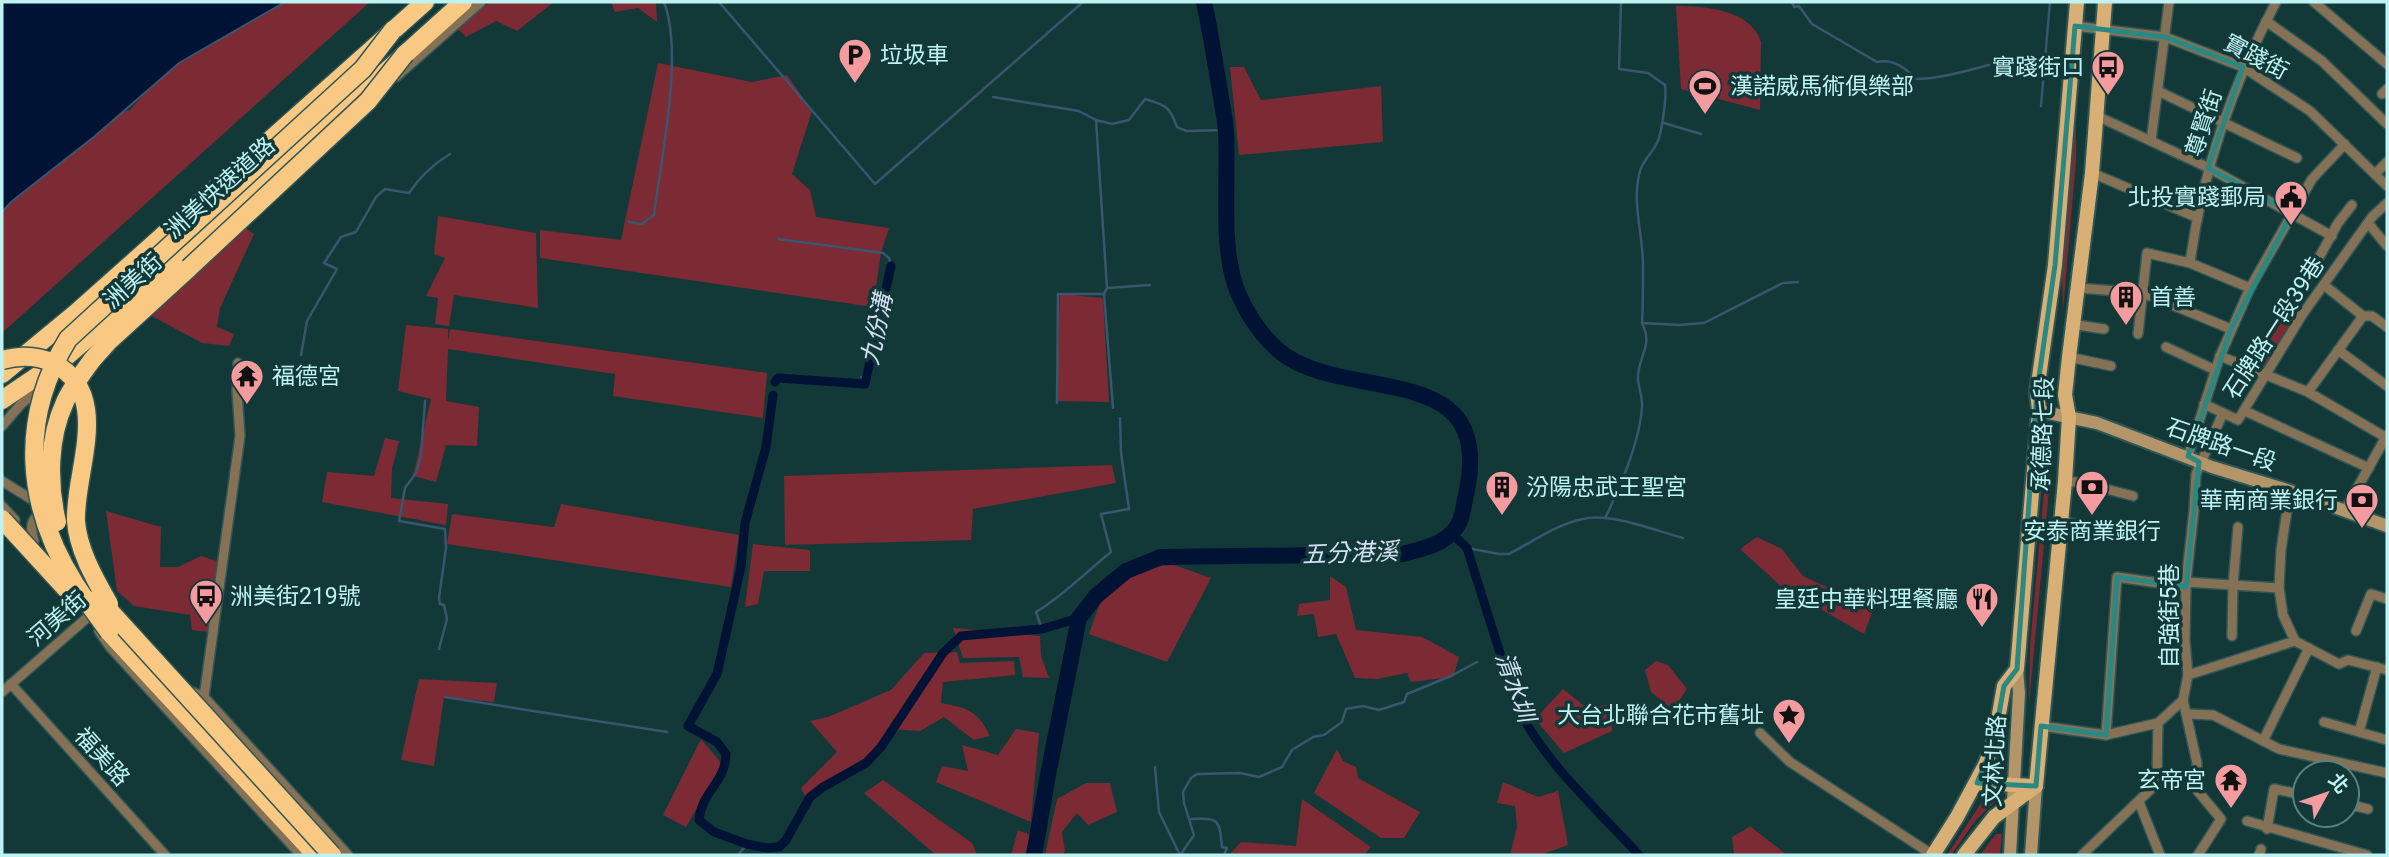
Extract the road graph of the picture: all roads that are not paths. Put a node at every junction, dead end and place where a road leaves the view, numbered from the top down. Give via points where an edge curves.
1 (425, 2) edge
2 (463, 2) edge
3 (481, 2) edge
4 (2077, 2) edge
5 (2105, 2) edge
6 (2169, 2) edge
7 (2276, 2) edge
8 (2314, 2) edge
9 (2266, 21) junction
10 (2075, 26) junction
11 (2103, 29) junction
12 (393, 30) junction
13 (2165, 37) junction
14 (405, 54) junction
15 (2387, 64) edge
16 (2243, 67) junction
17 (2158, 91) junction
18 (2096, 116) junction
19 (2224, 123) junction
20 (2387, 124) edge
21 (2151, 141) junction
22 (2345, 145) junction
23 (2297, 159) dead end
24 (2387, 162) edge
25 (2209, 168) junction
26 (2092, 173) junction
27 (2375, 174) junction
28 (2387, 186) edge
29 (2387, 203) edge
30 (2352, 205) dead end
31 (2292, 213) junction
32 (2196, 217) junction
33 (2368, 223) junction
34 (2332, 236) junction
35 (2387, 246) edge
36 (2190, 264) junction
37 (2324, 285) junction
38 (2078, 288) junction
39 (2250, 288) junction
40 (2143, 293) junction
41 (2302, 315) junction
42 (2363, 316) junction
43 (2071, 324) junction
44 (2387, 327) edge
45 (2231, 328) junction
46 (2104, 329) dead end
47 (2138, 334) dead end
48 (2166, 347) dead end
49 (2338, 351) junction
50 (2220, 356) junction
51 (2068, 357) junction
52 (2, 360) edge
53 (238, 363) dead end
54 (2111, 366) dead end
55 (2215, 370) junction
56 (2, 374) edge
57 (2266, 375) junction
58 (2387, 386) edge
59 (2308, 392) junction
60 (2, 400) edge
61 (2204, 404) junction
62 (2039, 411) junction
63 (2245, 411) junction
64 (2223, 413) junction
65 (2070, 417) junction
66 (2, 426) edge
67 (2387, 437) edge
68 (2193, 459) junction
69 (2369, 468) junction
70 (2, 481) edge
71 (2065, 481) junction
72 (2290, 491) junction
73 (2133, 496) dead end
74 (2, 506) edge
75 (2346, 510) junction
76 (52, 512) junction
77 (2, 519) edge
78 (2061, 521) junction
79 (2387, 526) edge
80 (2238, 527) dead end
81 (2124, 534) dead end
82 (34, 541) junction
83 (2186, 584) junction
84 (2232, 585) junction
85 (2279, 588) junction
86 (2387, 599) edge
87 (106, 602) junction
88 (92, 614) junction
89 (114, 627) junction
90 (2356, 631) dead end
91 (2232, 636) dead end
92 (2295, 641) junction
93 (2309, 648) junction
94 (2017, 669) junction
95 (2382, 669) edge
96 (2189, 676) junction
97 (11, 684) junction
98 (2, 692) edge
99 (204, 697) junction
100 (2183, 700) junction
101 (2187, 714) junction
102 (2324, 722) dead end
103 (2158, 723) junction
104 (2041, 726) junction
105 (2358, 732) junction
106 (1760, 733) dead end
107 (2106, 735) junction
108 (2387, 740) edge
109 (2263, 741) junction
110 (2387, 774) edge
111 (1977, 783) junction
112 (2015, 784) junction
113 (2036, 786) junction
114 (2291, 792) edge
115 (2013, 802) junction
116 (2139, 802) junction
117 (2361, 807) edge
118 (2368, 809) dead end
119 (2247, 821) dead end
120 (2267, 828) junction
121 (165, 855) edge
122 (301, 855) edge
123 (316, 855) edge
124 (332, 855) edge
125 (348, 855) edge
126 (1933, 855) edge
127 (1964, 855) edge
128 (2010, 855) edge
129 (2031, 855) edge
130 (2082, 855) edge
131 (2160, 855) edge
132 (2198, 855) edge
133 (2367, 855) edge

1 - 12 highway, 洲美快速道路
2 - 14 highway, 洲美快速道路
3 - 66 street, 洲美街 via 21,404
4 - 10 main road, 承德路七段
5 - 11 main road, 承德路七段
6 - 13 street
7 - 9 street, 尊賢街
8 - 15 street
9 - 16 street, 尊賢街
9 - 20 street via 2322,61
10 - 11 street, 實踐街
10 - 62 main road, 承德路七段 via 2054,265 2037,391
11 - 13 street, 實踐街
11 - 18 main road, 承德路七段
12 - 56 highway, 洲美快速道路, bridge
12 - 89 highway, bridge via 363,69 68,339 47,376 35,433 36,489 50,534 74,583
13 - 16 street, 實踐街
13 - 17 street
14 - 60 highway, 洲美快速道路, bridge via 67,356
14 - 89 highway, bridge via 368,100 109,341 65,403 52,453 58,526 79,575
16 - 19 street, 尊賢街
16 - 22 street, 實踐街 via 2310,111
17 - 19 street
17 - 21 street
18 - 21 street
18 - 26 main road, 承德路七段
19 - 23 street
19 - 25 street, 尊賢街
21 - 25 street
22 - 27 street, 實踐街
22 - 31 street via 2312,179
24 - 27 street
25 - 31 street
25 - 32 street, 尊賢街
26 - 32 street
26 - 38 main road, 承德路七段
27 - 28 street, 實踐街
29 - 33 street, 石牌路一段39巷
30 - 34 street
31 - 34 street
31 - 39 street
32 - 36 street, 尊賢街
33 - 35 street
33 - 37 street, 石牌路一段39巷
34 - 41 street via 2294,303
36 - 39 street
36 - 40 street via 2147,253
37 - 41 street, 石牌路一段39巷
37 - 42 street
38 - 40 street
38 - 43 main road, 承德路七段
39 - 45 street
40 - 45 street
40 - 47 street
41 - 57 street, 石牌路一段39巷
42 - 44 street via 2372,316
42 - 49 street
43 - 46 street
43 - 51 main road, 承德路七段
45 - 50 street
48 - 55 street
49 - 58 street
49 - 59 street
50 - 55 street
50 - 57 street
51 - 54 street
51 - 65 main road, 承德路七段 via 2065,395
52 - 89 highway, bridge via 32,356 47,360 60,366 81,393 88,427 76,523
53 - 99 street via 240,436
55 - 61 street
57 - 59 street
57 - 63 street, 石牌路一段39巷
59 - 67 street
61 - 64 street
61 - 68 street
62 - 65 street, 石牌路一段
62 - 94 main road, 承德路七段
63 - 64 street, 石牌路一段39巷 via 2238,420
63 - 69 street
64 - 68 street, 石牌路一段39巷
65 - 68 street, 石牌路一段
65 - 71 main road, 承德路七段
67 - 69 street
68 - 72 street, 石牌路一段
68 - 83 street, 自強街5巷 via 2196,474
69 - 75 street
70 - 76 street
71 - 73 street
71 - 78 main road, 承德路七段
72 - 75 street, 石牌路一段
72 - 85 street
74 - 82 street
75 - 79 street, 石牌路一段
76 - 82 street via 33,519
76 - 87 street via 84,541
77 - 89 highway, bridge via 67,591
78 - 81 street
78 - 104 main road, 承德路七段
80 - 84 street
82 - 88 street via 80,592
83 - 84 street
83 - 96 street, 自強街5巷
83 - 107 street via 2117,577
84 - 85 street
84 - 91 street
85 - 92 street via 2283,615
86 - 90 street via 2371,594
87 - 88 street, 河美街
87 - 99 street via 149,664 165,678
88 - 97 street, 河美街
88 - 122 street via 110,647
89 - 123 highway
89 - 124 highway, bridge
92 - 93 street
92 - 96 street
93 - 95 street via 2339,664 2348,660
93 - 109 street
94 - 111 main road via 2004,686 1994,742
94 - 112 street, 文林北路
95 - 105 street
96 - 100 street, 自強街5巷
97 - 98 street, 河美街
97 - 121 street, 福美路
99 - 125 street
100 - 101 street
100 - 103 street, 自強街5巷
101 - 109 street via 2213,715
101 - 132 street via 2197,763 2196,789 2221,819
102 - 105 street
103 - 107 street
103 - 116 street via 2157,776
104 - 107 street
104 - 113 main road, 承德路七段
105 - 108 street
106 - 126 street via 1790,762
109 - 110 street via 2278,749
111 - 112 main road
111 - 126 main road
112 - 113 main road
112 - 115 street, 文林北路
113 - 115 main road
113 - 129 street, 文林北路
114 - 120 street via 2274,789
115 - 127 main road via 1994,817
115 - 128 street, 文林北路
116 - 130 street
116 - 131 street
117 - 118 street
119 - 120 street
120 - 133 street

